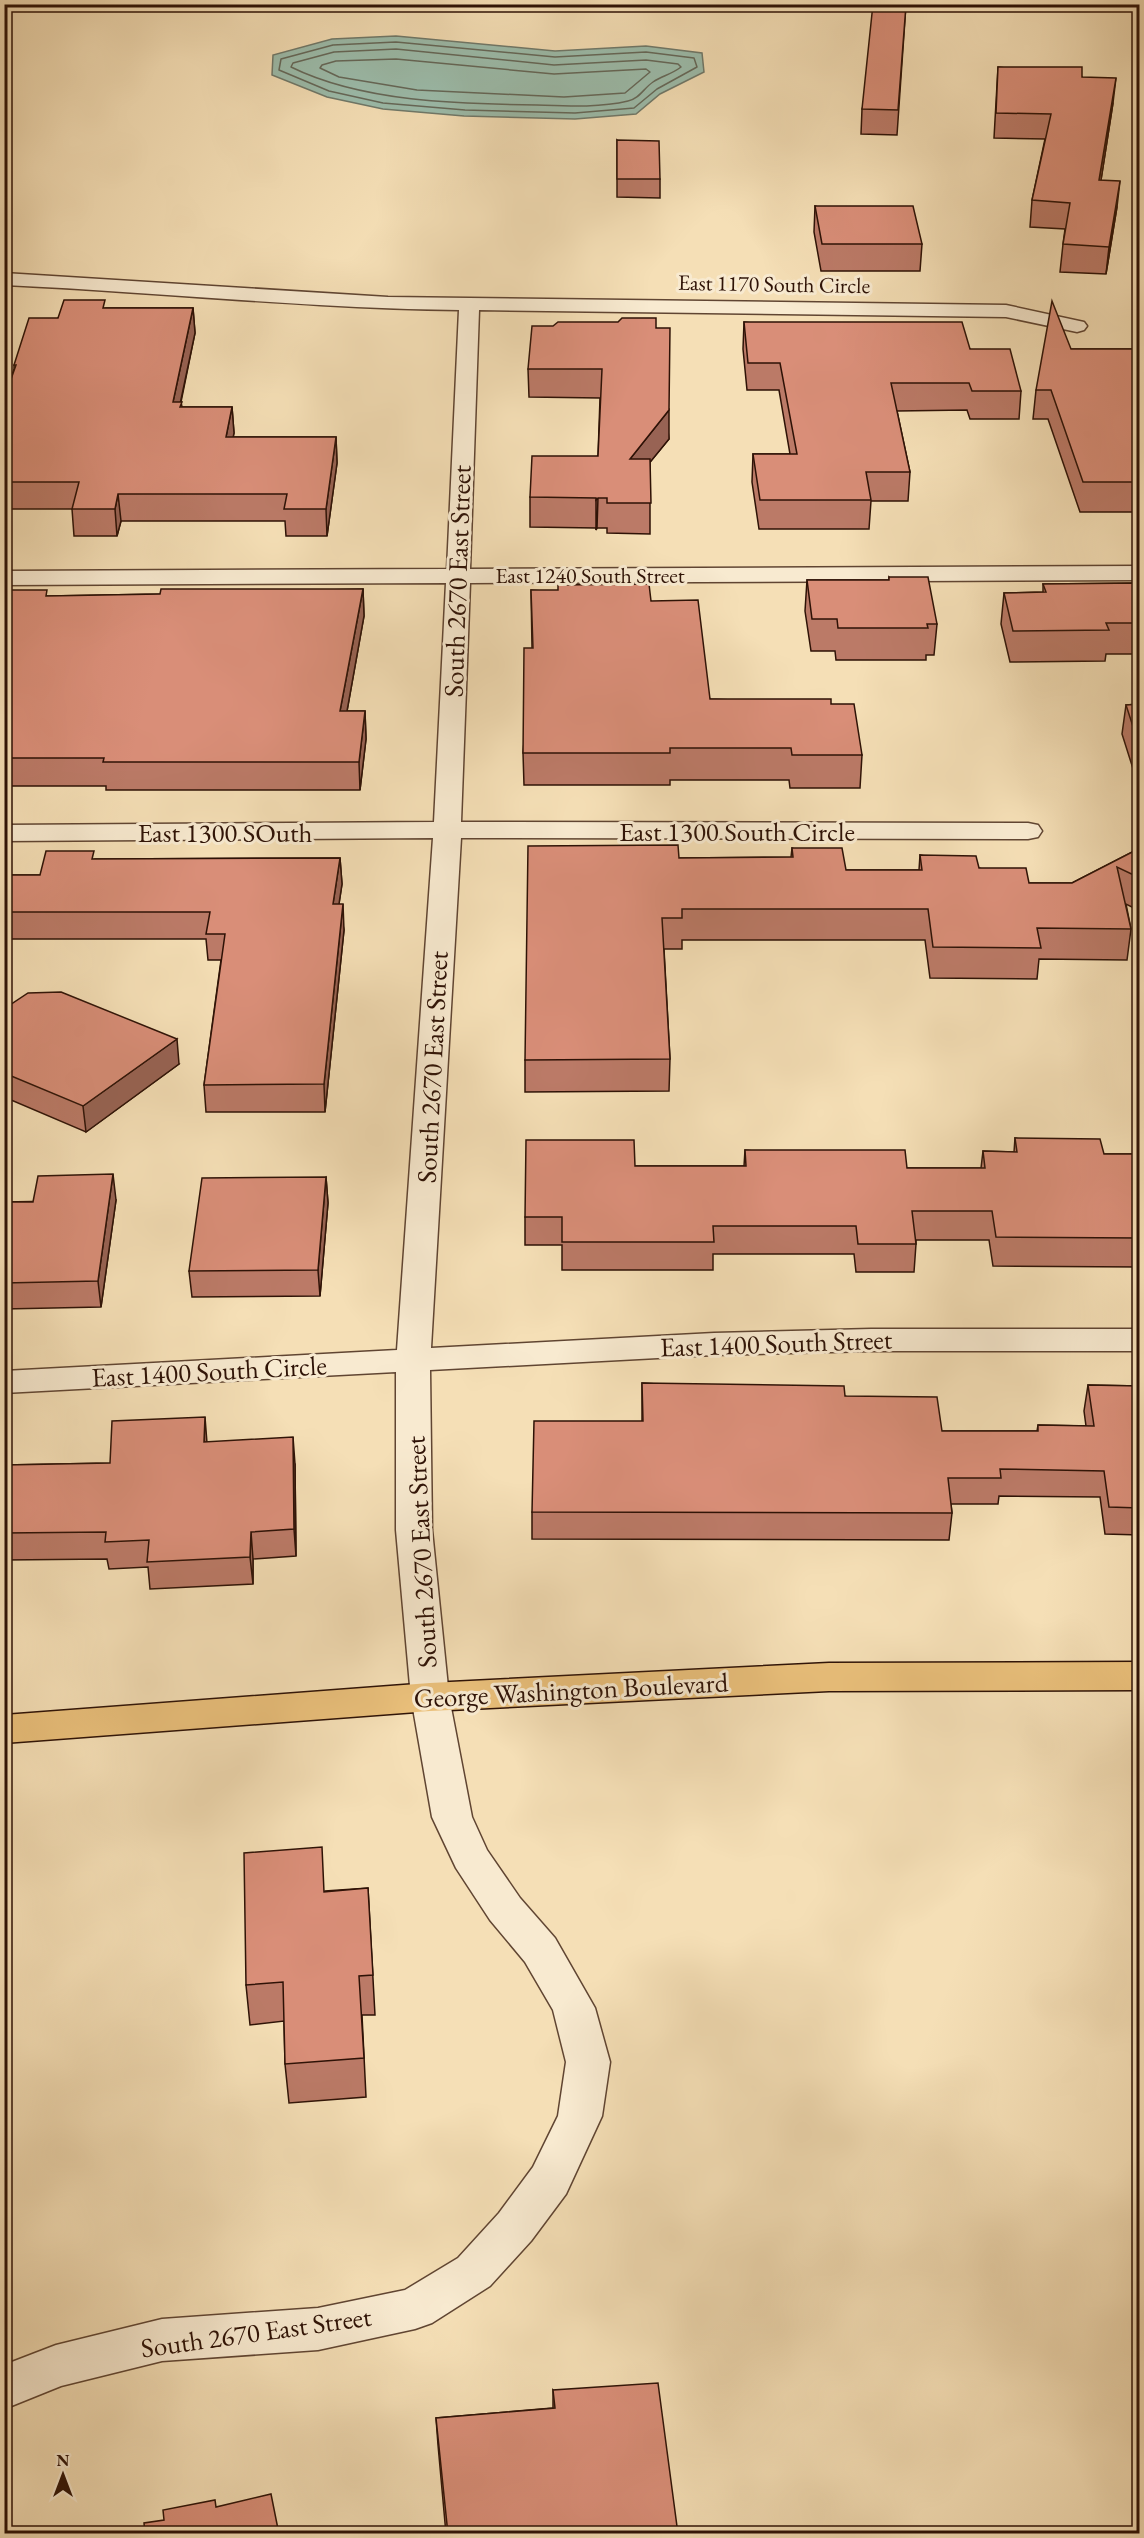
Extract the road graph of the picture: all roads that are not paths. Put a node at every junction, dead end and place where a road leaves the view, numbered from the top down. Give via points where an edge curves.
1 (4, 279) edge
2 (469, 304) junction
3 (1077, 326) dead end
4 (1140, 573) edge
5 (456, 576) junction
6 (4, 578) edge
7 (446, 830) junction
8 (1028, 831) dead end
9 (4, 833) edge
10 (1140, 1340) edge
11 (413, 1360) junction
12 (4, 1382) edge
13 (1140, 1676) edge
14 (430, 1697) junction
15 (4, 1729) edge
16 (4, 2388) edge

1 - 2 street, East 1170 South Circle via 242,296
2 - 3 street, East 1170 South Circle via 1006,311
2 - 5 street, South 2670 East Street
4 - 5 street, East 1240 South Street
5 - 6 street, East 1240 South Street
5 - 7 street, South 2670 East Street
7 - 8 street, East 1300 South Circle
7 - 9 street, East 1300 SOuth
7 - 11 street, South 2670 East Street
10 - 11 street, East 1400 South Street via 714,1344
11 - 12 street, East 1400 South Circle
11 - 14 street, South 2670 East Street via 414,1530
13 - 14 main road, George Washington Boulevard via 829,1677
14 - 15 main road, George Washington Boulevard
14 - 16 street, South 2670 East Street via 452,1817 470,1857 505,1909 540,1950 574,2008 588,2062 580,2116 550,2180 474,2272 415,2308 318,2329 162,2340 56,2366

